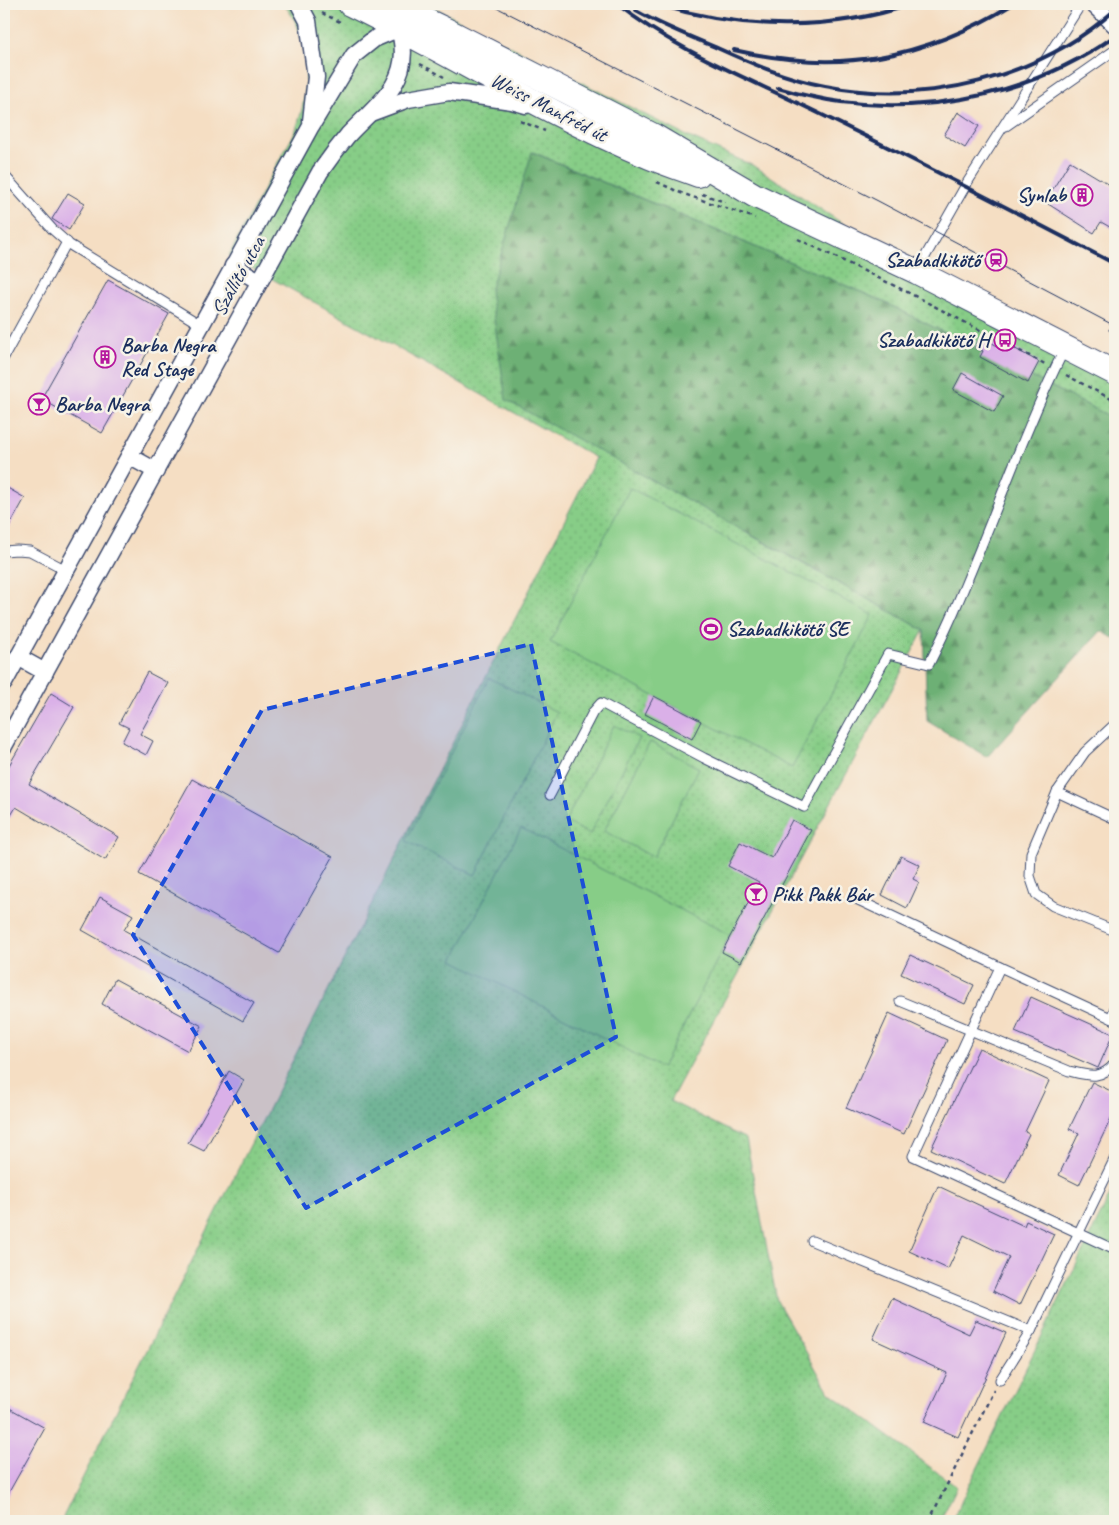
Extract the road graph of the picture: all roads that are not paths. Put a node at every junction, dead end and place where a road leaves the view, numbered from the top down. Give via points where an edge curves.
1 (299, 4) edge
2 (350, 4) edge
3 (386, 4) edge
4 (391, 4) edge
5 (1081, 4) edge
6 (1094, 4) edge
7 (1115, 25) edge
8 (400, 28) junction
9 (444, 29) junction
10 (1115, 50) edge
11 (373, 112) junction
12 (550, 122) junction
13 (311, 126) junction
14 (1002, 128) junction
15 (4, 175) edge
16 (754, 195) junction
17 (66, 242) junction
18 (234, 266) junction
19 (917, 272) junction
20 (259, 281) junction
21 (201, 325) junction
22 (1065, 347) junction
23 (4, 356) edge
24 (1115, 373) edge
25 (129, 456) junction
26 (156, 471) junction
27 (4, 551) edge
28 (66, 570) junction
29 (18, 657) junction
30 (45, 672) junction
31 (4, 683) edge
32 (1115, 724) edge
33 (4, 746) edge
34 (1057, 792) junction
35 (550, 795) dead end
36 (1115, 818) edge
37 (856, 899) dead end
38 (1115, 931) edge
39 (1000, 967) junction
40 (900, 1001) dead end
41 (1115, 1008) edge
42 (1113, 1019) edge
43 (970, 1031) junction
44 (1115, 1063) edge
45 (1115, 1158) edge
46 (1080, 1232) junction
47 (812, 1242) dead end
48 (1115, 1250) edge
49 (1031, 1331) junction
50 (1000, 1380) road end

1 - 13 street, Szállító utca via 308,21 316,77
2 - 8 main road, Weiss Manfréd út
3 - 8 street
4 - 9 main road, Weiss Manfréd út
5 - 14 lane
6 - 7 street
8 - 9 street
8 - 11 street, Szállító utca via 404,55 400,70 394,86
8 - 12 main road, Weiss Manfréd út
8 - 13 street, Szállító utca via 374,39 354,55
9 - 16 main road, Weiss Manfréd út via 654,136
10 - 14 lane
11 - 12 street, Szállító utca via 408,99 448,92 512,101
11 - 20 street, Szállító utca via 349,134 320,172
12 - 16 main road, Weiss Manfréd út
13 - 18 street, Szállító utca
14 - 19 lane
15 - 17 lane
16 - 19 main road, Weiss Manfréd út
17 - 21 lane
17 - 23 lane
18 - 20 street
18 - 21 street, Szállító utca
19 - 22 main road, Weiss Manfréd út
20 - 26 street, Szállító utca
21 - 25 street, Szállító utca
22 - 24 main road, Weiss Manfréd út
22 - 35 lane via 955,610 929,664 888,654 804,807 601,704 593,712
25 - 26 street
25 - 28 street, Szállító utca
26 - 30 street, Szállító utca
27 - 28 lane via 30,550
28 - 29 street, Szállító utca
29 - 30 street
29 - 31 street, Szállító utca
30 - 33 street, Szállító utca
32 - 34 lane via 1085,752
34 - 36 lane
34 - 38 lane via 1031,853 1030,876 1036,894 1053,906
37 - 39 lane
39 - 42 lane
39 - 43 lane
40 - 43 lane
41 - 42 lane
43 - 44 lane via 1088,1076 1108,1072
43 - 46 lane via 913,1156
45 - 46 lane
46 - 48 lane
46 - 49 lane
47 - 49 lane
49 - 50 lane

